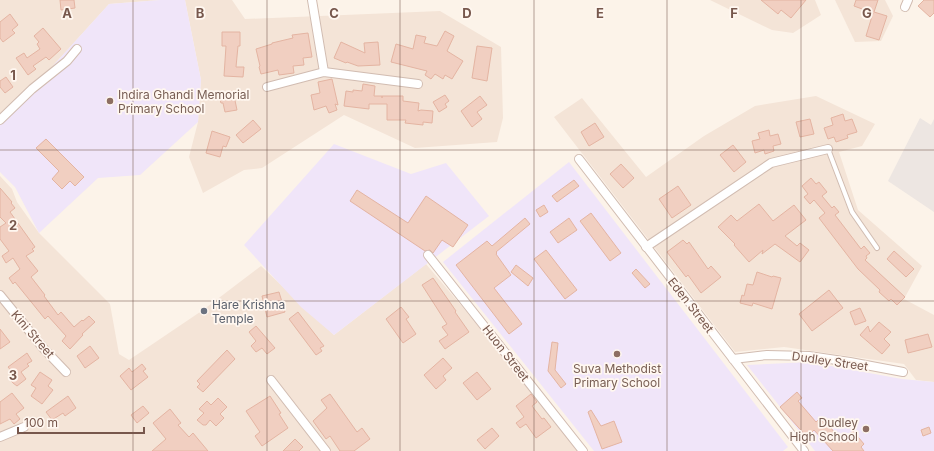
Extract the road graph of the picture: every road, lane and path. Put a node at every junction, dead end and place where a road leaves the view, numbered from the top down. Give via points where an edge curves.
1 (312, 0) edge
2 (77, 49) dead end
3 (324, 72) junction
4 (418, 84) dead end
5 (267, 87) dead end
6 (0, 120) edge
7 (828, 149) joint
8 (579, 159) dead end
9 (646, 247) junction
10 (876, 248) dead end
11 (428, 255) dead end
12 (0, 295) edge
13 (3, 303) edge
14 (733, 359) junction
15 (66, 372) dead end
16 (903, 372) dead end
17 (271, 380) dead end
18 (24, 427) dead end
19 (0, 437) edge
20 (579, 450) edge
21 (326, 451) edge
22 (804, 451) edge

1 - 3 street
2 - 6 street via 67,61 32,89
3 - 4 street
3 - 5 street
7 - 9 street via 771,163
7 - 10 lane via 852,212
8 - 9 street, Eden Street
9 - 14 street, Eden Street
11 - 20 street, Huon Street
12 - 13 street, Kini Street
13 - 15 street, Kini Street
14 - 16 street, Dudley Street via 767,355 810,356
14 - 22 street, Eden Street
17 - 21 street
18 - 19 street

